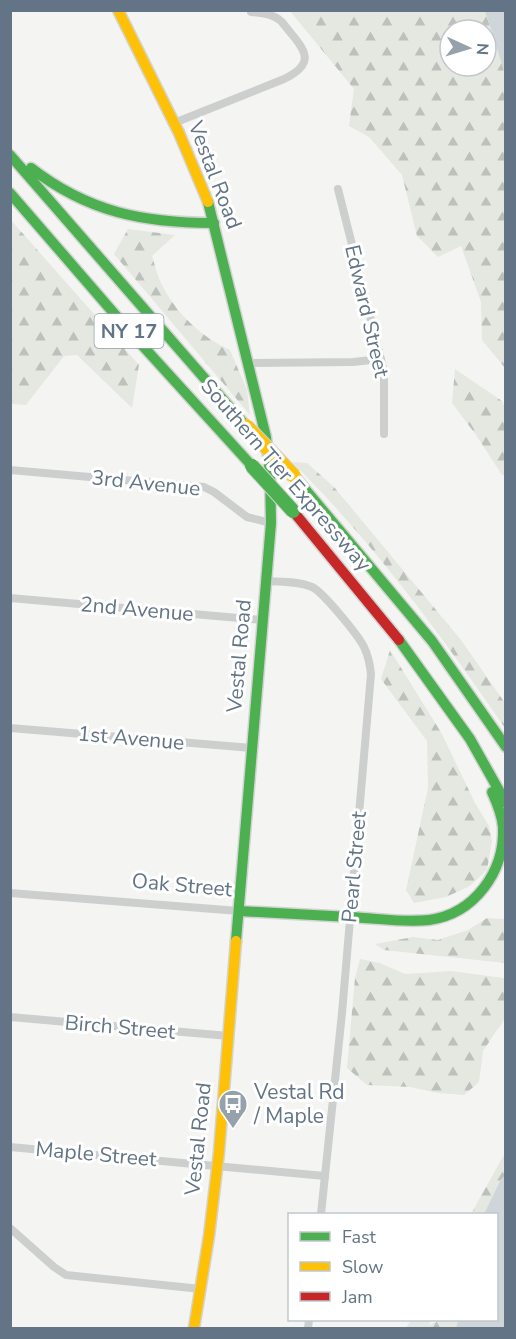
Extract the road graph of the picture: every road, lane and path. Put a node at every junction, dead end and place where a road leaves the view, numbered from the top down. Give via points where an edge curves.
1 (118, 10) edge
2 (251, 12) dead end
3 (174, 123) junction
4 (10, 153) edge
5 (338, 189) dead end
6 (10, 193) edge
7 (214, 223) junction
8 (381, 359) junction
9 (249, 363) junction
10 (384, 434) dead end
11 (10, 470) edge
12 (271, 523) junction
13 (266, 581) junction
14 (10, 598) edge
15 (263, 620) junction
16 (10, 728) edge
17 (471, 740) junction
18 (506, 747) edge
19 (252, 748) junction
20 (506, 803) edge
21 (10, 893) edge
22 (239, 911) junction
23 (350, 917) junction
24 (10, 1017) edge
25 (229, 1036) junction
26 (10, 1147) edge
27 (218, 1165) junction
28 (326, 1176) junction
29 (321, 1213) edge
30 (10, 1228) edge
31 (201, 1289) junction
32 (194, 1329) edge

1 - 3 main road, Vestal Road
2 - 3 street via 278,18 298,44 304,66 284,79
3 - 7 main road, Vestal Road
4 - 7 main road via 50,183 95,207 146,219
4 - 18 main road, Southern Tier Expressway / NY 17, bridge via 246,426 294,476 432,641
5 - 8 street, Edward Street
6 - 17 main road, Southern Tier Expressway / NY 17, bridge via 293,511 392,629
7 - 9 main road, Vestal Road
8 - 9 street
8 - 10 street, Edward Street
9 - 12 main road, Vestal Road via 266,437
11 - 12 street, 3rd Avenue via 204,487 247,518
12 - 13 main road, Vestal Road
13 - 15 main road, Vestal Road
13 - 23 street, Pearl Street via 315,588 363,645 370,664
14 - 15 street, 2nd Avenue
15 - 19 main road, Vestal Road
16 - 19 street, 1st Avenue
17 - 20 main road, Southern Tier Expressway / NY 17
17 - 23 main road, Oak Street via 503,826 501,856 489,883 467,906 430,920
19 - 22 main road, Vestal Road
21 - 22 street, Oak Street
22 - 23 main road, Oak Street
22 - 25 main road, Vestal Road
23 - 28 street, Pearl Street
24 - 25 street, Birch Street
25 - 27 main road, Vestal Road
26 - 27 street, Maple Street
27 - 28 street, Maple Street
27 - 31 main road, Vestal Road
28 - 29 street, Pearl Street
30 - 31 street via 66,1275
31 - 32 main road, Vestal Road

